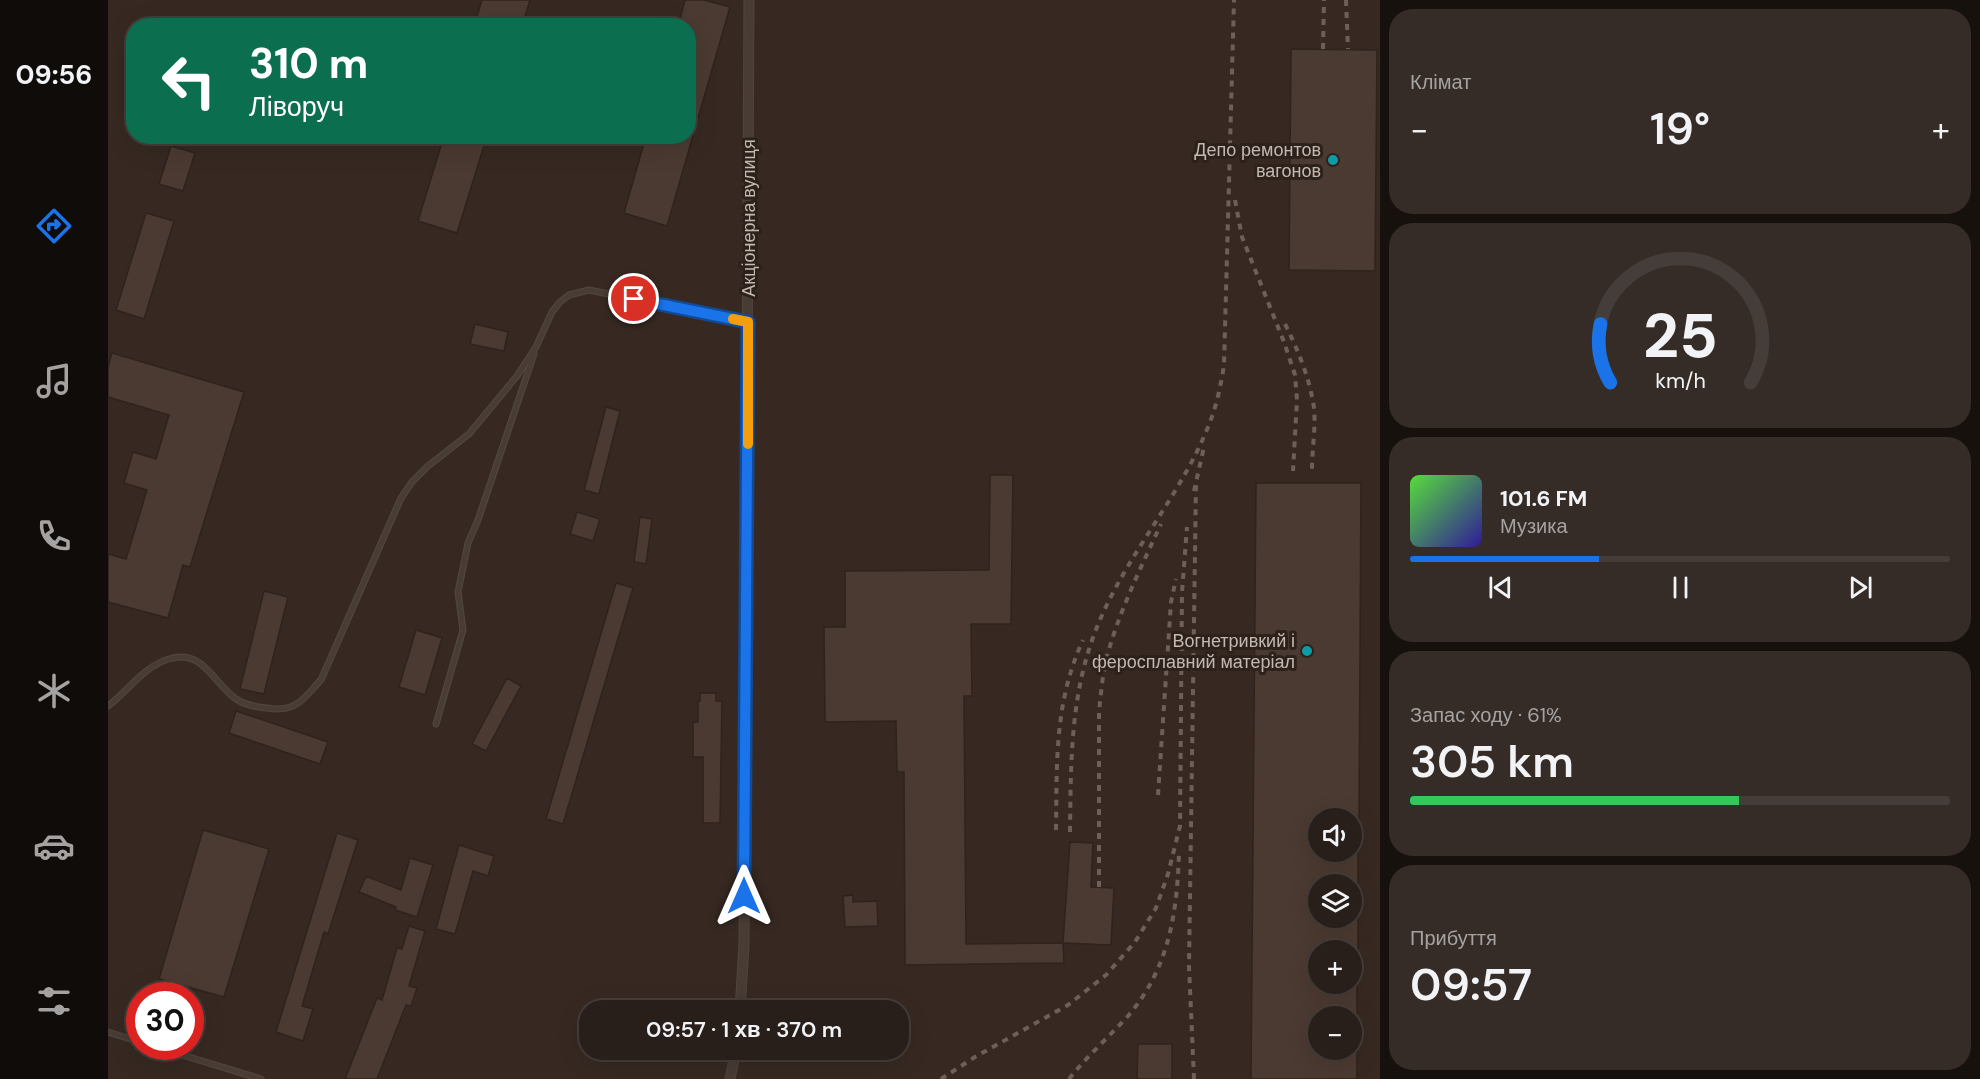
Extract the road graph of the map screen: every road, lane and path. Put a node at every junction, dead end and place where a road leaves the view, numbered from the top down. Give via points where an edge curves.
1 (749, 0) edge
2 (748, 322) junction
3 (536, 346) junction
4 (108, 706) edge
5 (436, 724) dead end
6 (741, 1000) edge
7 (108, 1032) edge
8 (126, 1038) edge
9 (199, 1060) edge
10 (734, 1060) edge
11 (261, 1079) edge
12 (730, 1079) edge

1 - 2 street, Акціонерна вулиця
2 - 3 lane via 579,291 552,312
2 - 6 street, Акціонерна вулиця
3 - 4 lane via 469,434 428,466 401,498 321,680 299,703 278,710 247,704 235,698 203,664 180,657 157,663
3 - 5 lane via 468,543 458,592 463,630
7 - 8 lane
9 - 11 lane
10 - 12 street

